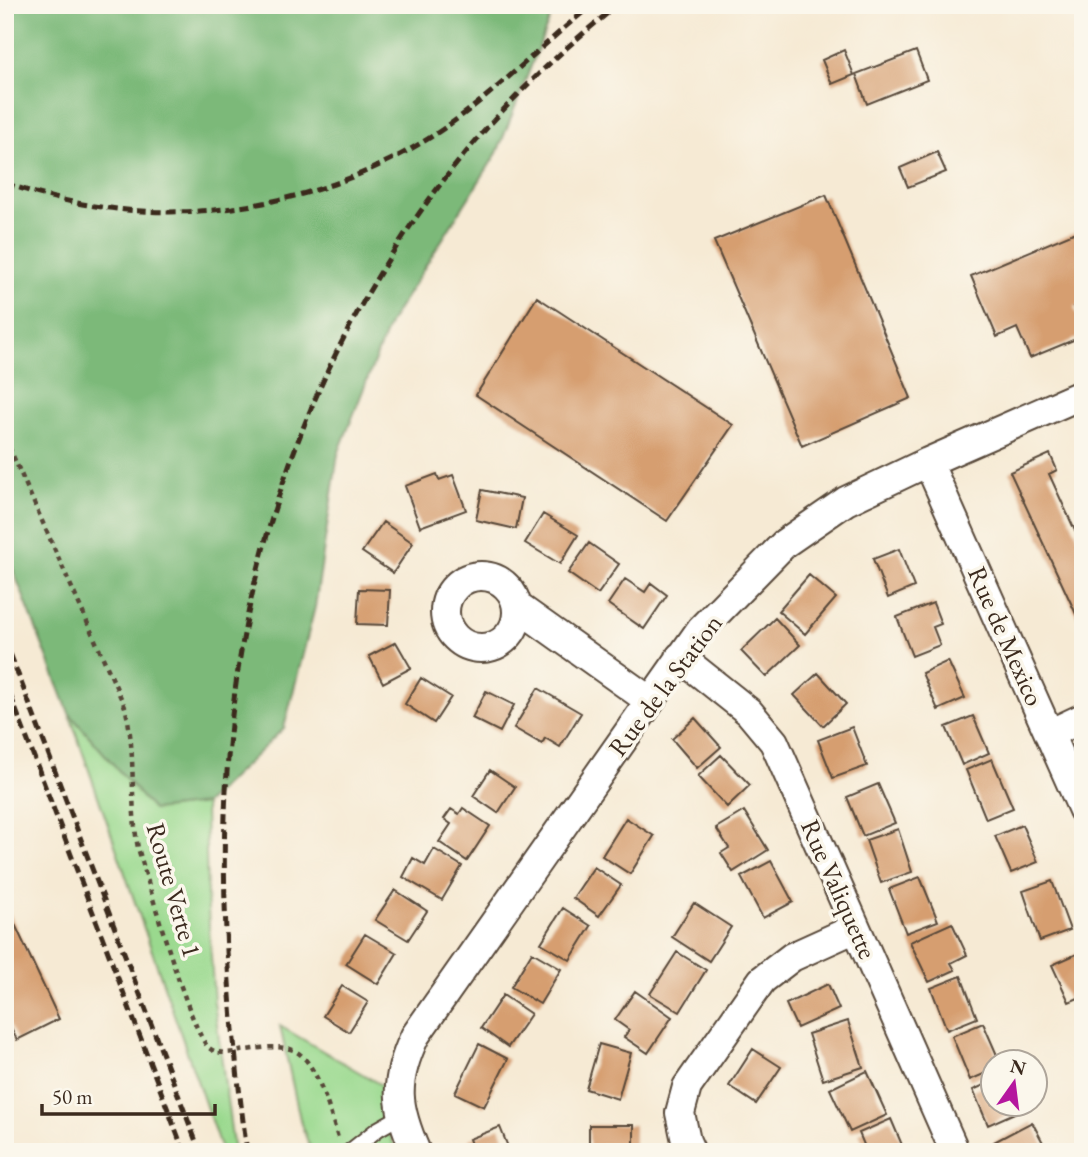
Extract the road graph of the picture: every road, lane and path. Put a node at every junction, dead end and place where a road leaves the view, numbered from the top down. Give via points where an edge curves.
1 (1083, 394) edge
2 (5, 438) edge
3 (928, 462) junction
4 (518, 607) dead end
5 (681, 657) junction
6 (649, 701) junction
7 (1083, 718) edge
8 (1049, 734) junction
9 (1083, 810) edge
10 (856, 928) junction
11 (401, 1115) junction
12 (345, 1150) edge
13 (416, 1152) edge
14 (691, 1152) edge
15 (955, 1152) edge

1 - 3 street, Rue de la Station
2 - 12 path, Route Verte 1 via 125,707 138,848 201,1036 209,1048 219,1052 281,1048 300,1055 322,1093
3 - 5 street, Rue de la Station via 846,501 785,543 701,629
3 - 8 street, Rue de Mexico
4 - 6 street
5 - 6 street, Rue de la Station
5 - 10 street, Rue Valiquette via 749,712 774,742
6 - 11 street, Rue de la Station via 421,1026 408,1050 400,1081
7 - 8 street
8 - 9 street, Rue de Mexico
10 - 14 street via 793,957 762,980 687,1087 680,1113
10 - 15 street, Rue Valiquette
11 - 12 lane
11 - 13 street

